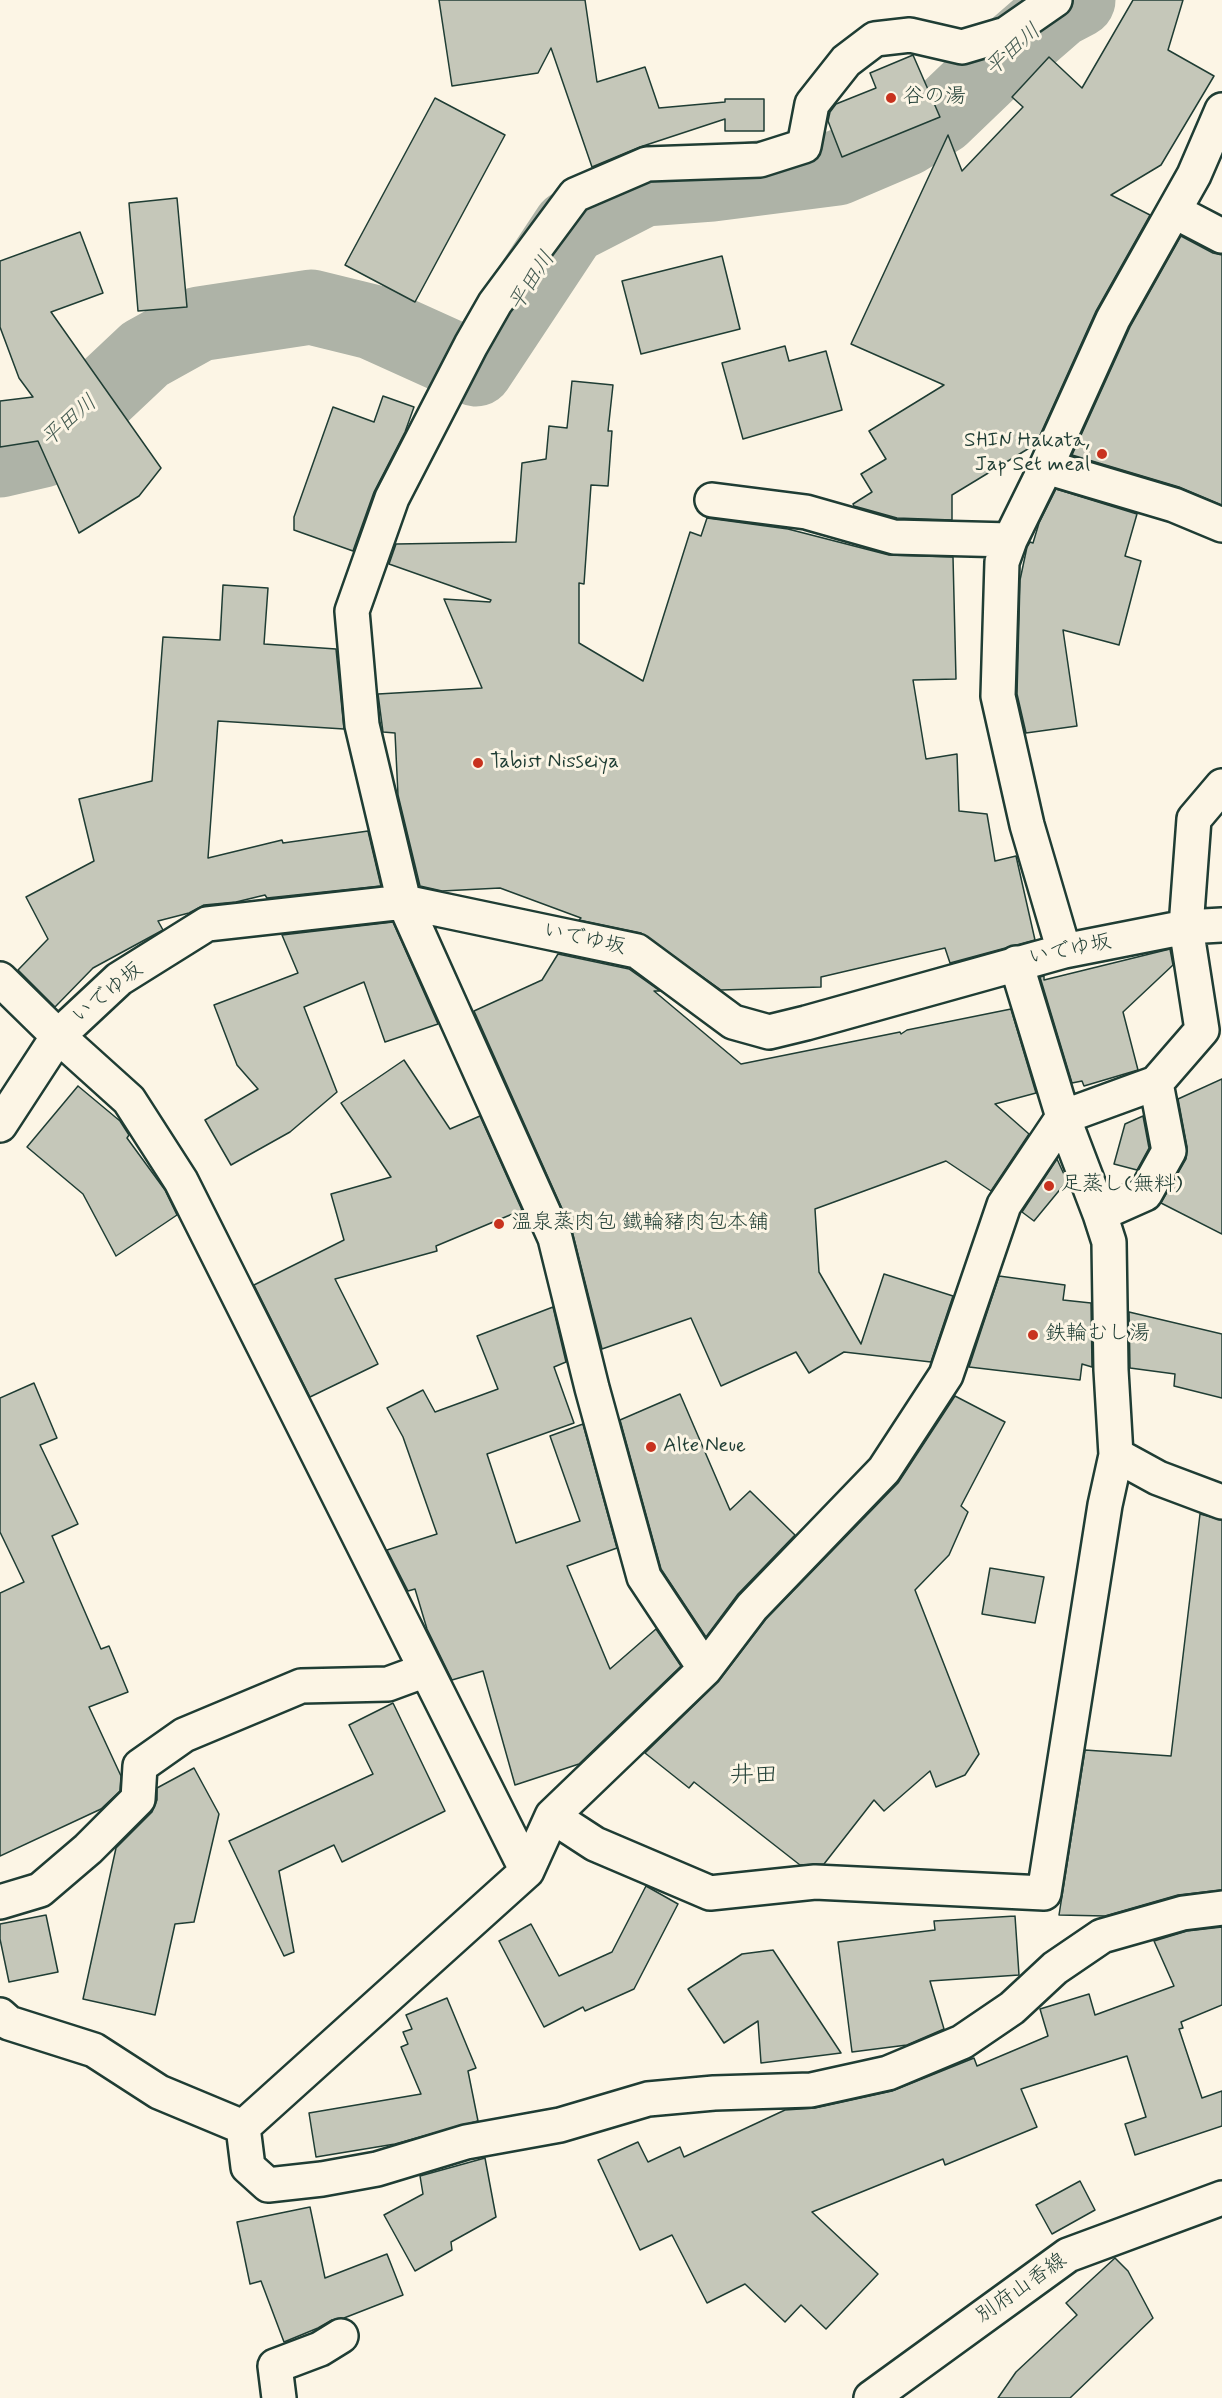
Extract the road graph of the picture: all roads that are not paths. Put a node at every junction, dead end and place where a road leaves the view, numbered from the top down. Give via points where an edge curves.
1 (1055, 0) edge
2 (1222, 110) edge
3 (1174, 211) junction
4 (1222, 236) edge
5 (1046, 467) junction
6 (712, 500) dead end
7 (1222, 525) edge
8 (1010, 540) junction
9 (1222, 786) edge
10 (404, 902) junction
11 (1222, 925) edge
12 (1186, 927) junction
13 (1064, 951) junction
14 (1016, 963) junction
15 (0, 979) edge
16 (58, 1036) junction
17 (1156, 1083) junction
18 (1063, 1118) junction
19 (0, 1125) edge
20 (1100, 1214) junction
21 (1116, 1455) junction
22 (1222, 1502) edge
23 (705, 1669) junction
24 (426, 1670) junction
25 (552, 1816) junction
26 (527, 1871) junction
27 (0, 1902) edge
28 (1222, 1908) edge
29 (3, 2025) edge
30 (243, 2127) junction
31 (1222, 2198) edge
32 (341, 2336) dead end
33 (279, 2398) edge
34 (871, 2398) edge

1 - 10 street via 1006,34 962,47 910,35 875,39 846,61 812,104 804,146 760,160 646,164 575,195 495,303 392,498 352,610 362,725
2 - 3 street
3 - 4 street
3 - 5 street via 1113,319
5 - 7 street via 1174,505
5 - 8 street
6 - 8 street via 806,512 894,537
8 - 13 street via 1002,562 998,696 1027,825
9 - 12 street via 1194,819
10 - 14 street, いでゆ坂 via 638,951 733,1022 769,1032
10 - 16 street, いでゆ坂 via 207,924 119,980
10 - 23 street via 555,1238 644,1577
11 - 12 street, いでゆ坂
12 - 13 street, いでゆ坂
12 - 17 street via 1202,1030
13 - 14 street, いでゆ坂
14 - 18 street
15 - 16 street
16 - 19 street, いでゆ坂
16 - 24 street via 129,1100 181,1181
17 - 18 street
17 - 20 street via 1169,1151 1145,1194
18 - 20 street
18 - 23 street via 1004,1205 946,1375 884,1470 752,1606
20 - 21 street via 1109,1242
21 - 22 street via 1158,1478
21 - 25 street via 1044,1893 815,1882 710,1893 595,1844
23 - 25 street
24 - 26 street
24 - 27 street via 388,1684 301,1686 184,1735 140,1766 138,1799 88,1849 40,1890
25 - 26 street
26 - 30 street
28 - 30 street via 1183,1913 1101,1936 1055,1968 1012,2008 962,2042 888,2073 811,2090 648,2099 560,2125 466,2142 377,2169 268,2185 248,2167
29 - 30 street via 94,2050 159,2092
31 - 34 street, 別府山香線 via 1068,2255
32 - 33 street via 320,2349 275,2366

